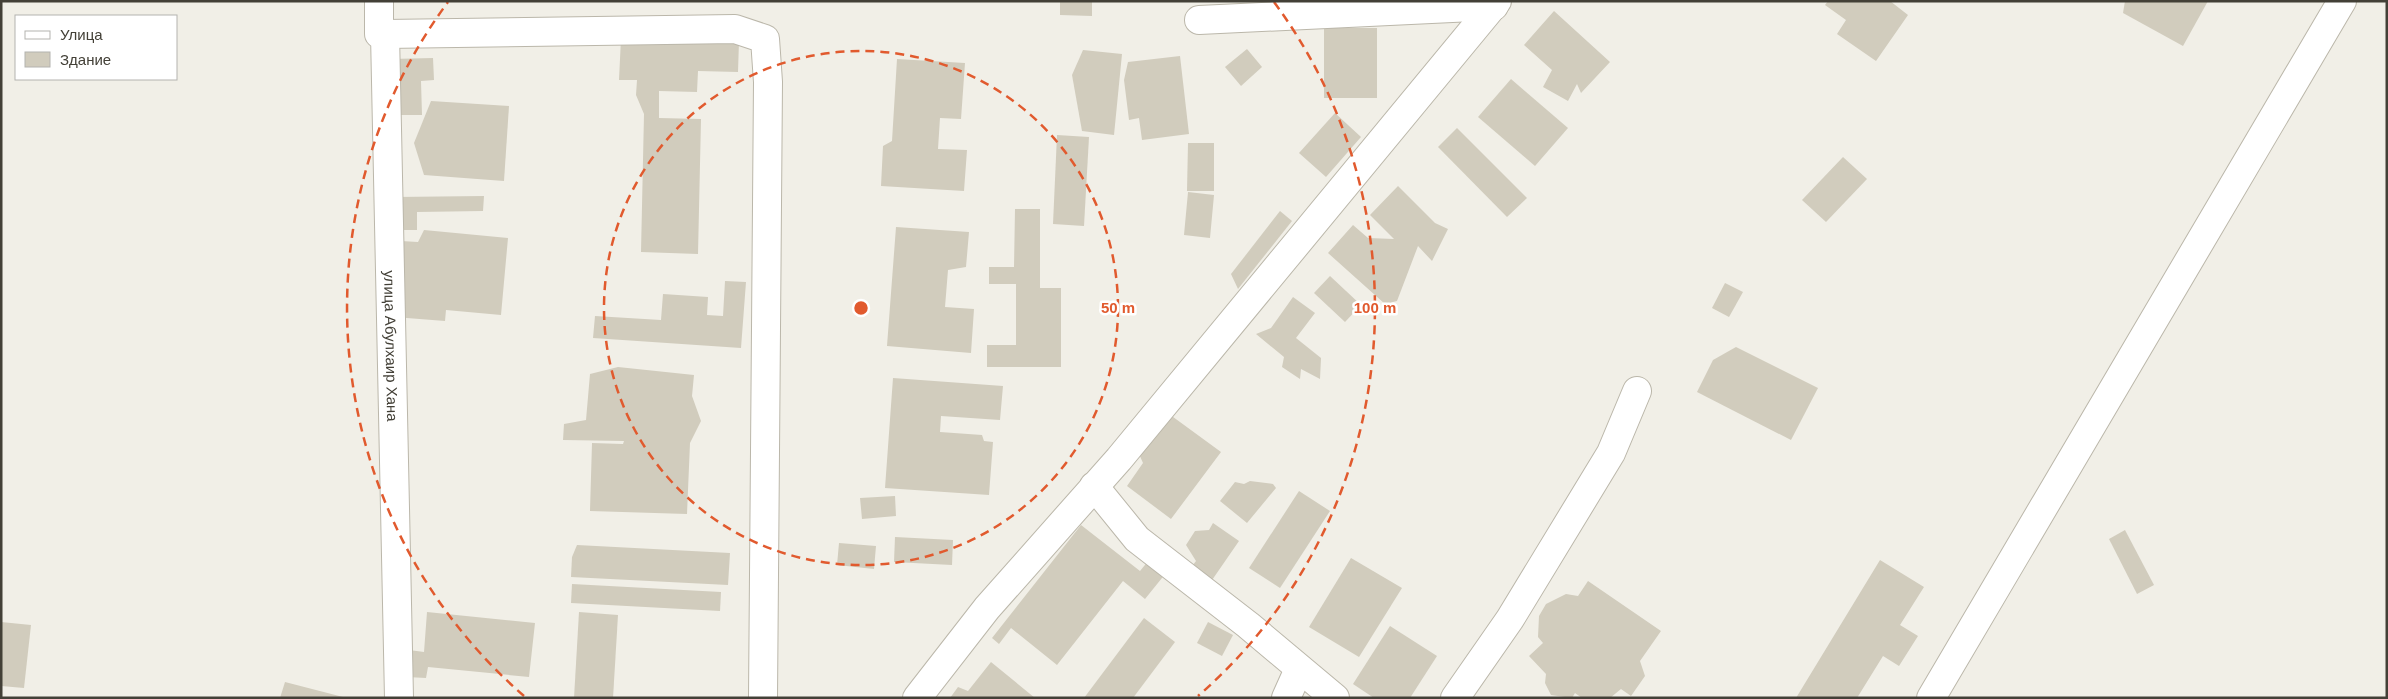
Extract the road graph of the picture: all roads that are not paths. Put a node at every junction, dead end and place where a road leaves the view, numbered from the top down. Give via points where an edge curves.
1 (379, 1) edge
2 (2342, 1) edge
3 (1492, 3) edge
4 (1199, 20) dead end
5 (385, 34) junction
6 (1637, 391) dead end
7 (1094, 486) junction
8 (1299, 669) junction
9 (399, 698) edge
10 (763, 698) edge
11 (916, 698) edge
12 (1286, 698) edge
13 (1335, 698) edge
14 (1455, 698) edge
15 (1931, 698) edge

1 - 5 street, улица Абулхаир Хана via 379,34
2 - 15 street
3 - 4 street
3 - 7 street
5 - 9 street, улица Абулхаир Хана
5 - 10 street via 735,29 765,39 768,92
6 - 14 street via 1606,461 1510,619
7 - 8 street via 1137,539 1248,624
7 - 11 street via 987,608
8 - 12 street
8 - 13 street

